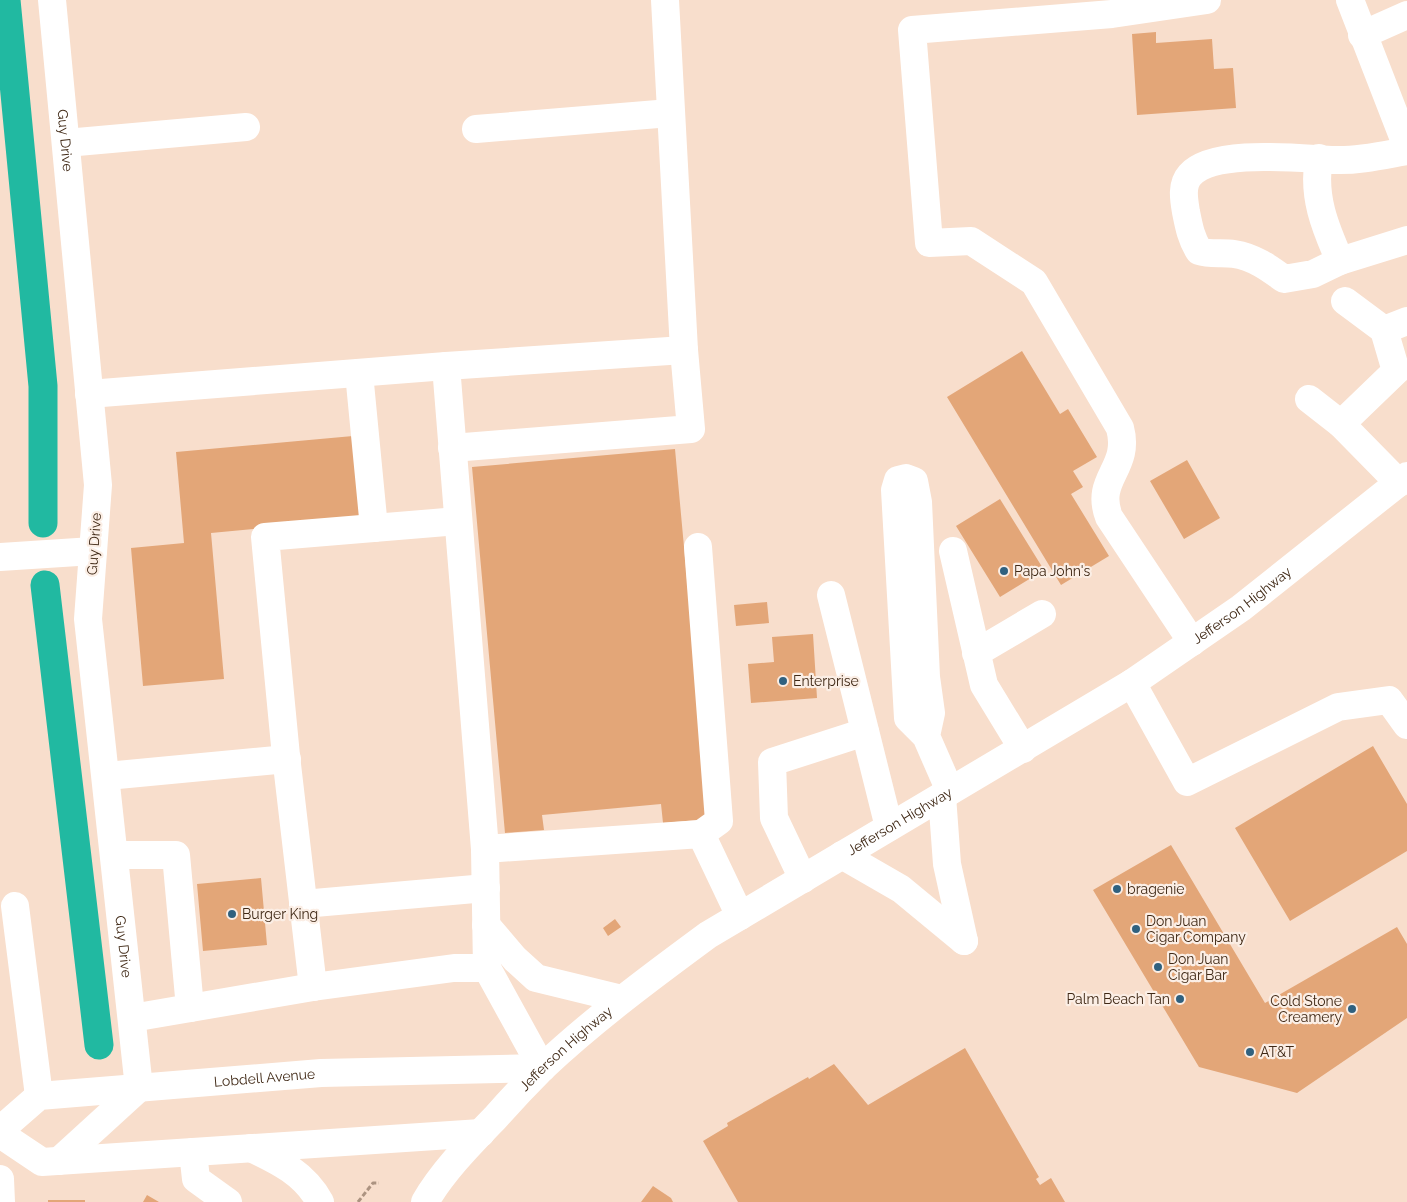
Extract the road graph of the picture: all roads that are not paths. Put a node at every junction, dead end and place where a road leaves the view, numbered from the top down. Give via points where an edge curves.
1 (52, 0) edge
2 (665, 0) edge
3 (1208, 0) edge
4 (1350, 0) edge
5 (1073, 8) edge
6 (1407, 15) edge
7 (1362, 35) junction
8 (1399, 103) edge
9 (670, 113) junction
10 (246, 126) dead end
11 (476, 129) dead end
12 (66, 144) junction
13 (1407, 147) edge
14 (1407, 151) edge
15 (1319, 158) junction
16 (1407, 240) edge
17 (1340, 261) junction
18 (1345, 301) dead end
19 (1395, 326) edge
20 (684, 350) junction
21 (446, 366) junction
22 (359, 372) junction
23 (89, 394) junction
24 (1309, 399) dead end
25 (1341, 424) junction
26 (452, 448) junction
27 (1403, 480) edge
28 (458, 521) junction
29 (374, 528) junction
30 (698, 547) dead end
31 (953, 550) dead end
32 (93, 552) junction
33 (0, 557) edge
34 (831, 594) dead end
35 (1042, 614) dead end
36 (1192, 642) junction
37 (976, 653) junction
38 (1132, 683) junction
39 (1407, 725) edge
40 (865, 732) junction
41 (926, 736) junction
42 (1023, 749) junction
43 (287, 760) junction
44 (107, 776) junction
45 (946, 793) junction
46 (889, 827) junction
47 (701, 834) junction
48 (485, 849) junction
49 (842, 855) junction
50 (115, 856) junction
51 (803, 879) junction
52 (486, 888) junction
53 (303, 904) junction
54 (15, 906) dead end
55 (740, 916) junction
56 (486, 925) junction
57 (487, 968) junction
58 (313, 987) junction
59 (622, 999) junction
60 (190, 1008) junction
61 (132, 1018) junction
62 (542, 1068) junction
63 (140, 1088) junction
64 (39, 1096) junction
65 (0, 1130) edge
66 (481, 1132) junction
67 (0, 1134) edge
68 (250, 1148) junction
69 (193, 1152) junction
70 (59, 1161) junction
71 (0, 1179) edge
72 (1, 1202) edge
73 (228, 1202) edge
74 (320, 1202) edge
75 (424, 1202) edge

1 - 12 main road, Guy Drive
2 - 9 main road
3 - 5 main road via 1112,14
4 - 7 main road
5 - 36 main road via 912,30 929,243 971,241 1034,282 1120,428 1123,448 1104,495 1109,517
6 - 7 main road
7 - 8 main road
8 - 13 main road
9 - 11 main road
9 - 20 main road
10 - 12 main road
12 - 23 main road, Guy Drive
14 - 15 main road via 1353,159
15 - 17 main road via 1316,176 1322,220
15 - 17 main road via 1249,157 1228,159 1202,168 1189,176 1183,194 1190,237 1198,251 1253,259 1284,279 1313,274
16 - 17 main road
18 - 19 main road
19 - 25 main road via 1396,371
20 - 21 main road
20 - 26 main road via 691,429
21 - 22 main road
21 - 26 main road
22 - 23 main road
22 - 29 main road
23 - 32 main road, Guy Drive via 98,485
24 - 25 main road
25 - 27 main road
26 - 28 main road
27 - 36 main road, Jefferson Highway via 1241,608
28 - 29 main road
28 - 48 main road
29 - 43 main road via 265,537
30 - 47 main road via 719,821
31 - 37 main road
32 - 33 main road
32 - 44 main road, Guy Drive via 88,619
34 - 40 main road
35 - 37 main road
36 - 38 main road, Jefferson Highway
37 - 42 main road via 984,685
38 - 39 main road via 1187,782 1338,707 1389,700
38 - 42 main road, Jefferson Highway
40 - 46 main road
40 - 51 main road via 772,762 774,818
41 - 41 main road via 930,712 918,502 914,481 906,478 898,480 895,490 908,718
41 - 45 main road
42 - 45 main road, Jefferson Highway
43 - 44 main road
43 - 53 main road
44 - 50 main road, Guy Drive
45 - 46 main road, Jefferson Highway
45 - 49 main road via 947,864 964,941 901,889
46 - 49 main road, Jefferson Highway
47 - 48 main road
47 - 55 main road
48 - 52 main road
49 - 51 main road, Jefferson Highway
50 - 60 main road via 176,855
50 - 61 main road, Guy Drive
51 - 55 main road, Jefferson Highway
52 - 53 main road
52 - 56 main road
53 - 58 main road
54 - 64 main road
55 - 59 main road, Jefferson Highway
56 - 57 main road
56 - 59 main road via 536,978
57 - 58 main road via 454,968
57 - 62 main road
58 - 60 main road
59 - 62 main road, Jefferson Highway
60 - 61 main road
61 - 63 main road, Guy Drive
62 - 63 main road, Lobdell Avenue via 320,1073
62 - 66 main road, Jefferson Highway
63 - 64 main road, Lobdell Avenue
63 - 70 main road
64 - 65 main road
66 - 68 main road
66 - 75 main road, Jefferson Highway
67 - 70 main road via 42,1162
68 - 69 main road
68 - 74 main road via 285,1164 308,1185
69 - 70 main road
69 - 73 main road via 196,1179
71 - 72 main road

